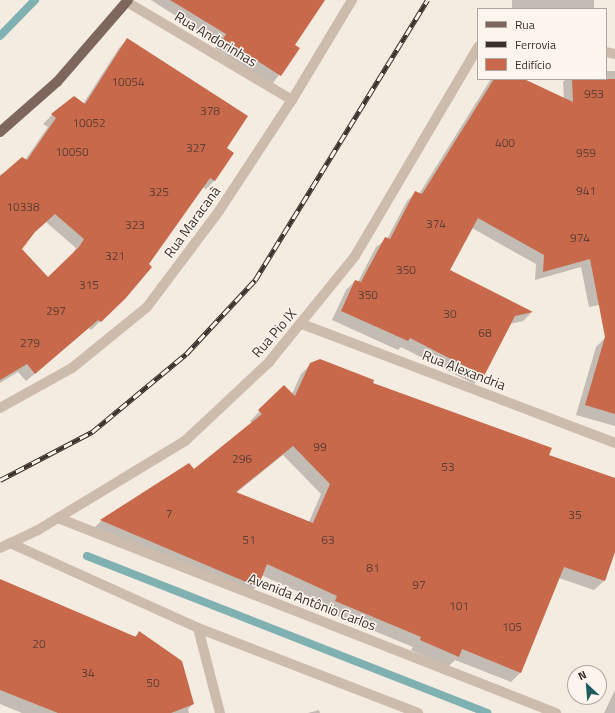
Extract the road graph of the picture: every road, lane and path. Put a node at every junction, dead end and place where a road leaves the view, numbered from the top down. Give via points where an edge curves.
1 (352, 0) edge
2 (127, 1) edge
3 (477, 50) edge
4 (292, 100) junction
5 (0, 132) edge
6 (302, 324) junction
7 (0, 408) edge
8 (615, 442) edge
9 (58, 518) junction
10 (10, 543) junction
11 (0, 548) edge
12 (198, 628) junction
13 (220, 713) edge
14 (418, 713) edge
15 (556, 713) edge

1 - 4 street, Rua Maracanã
2 - 4 street, Rua Andorinhas
2 - 5 main road via 57,82
3 - 6 street, Rua Pio IX via 355,256
4 - 7 street, Rua Maracanã via 219,211 147,307 72,368
6 - 8 street, Rua Alexandria
6 - 9 street, Rua Pio IX via 269,362 185,441
9 - 10 street, Rua Pio IX
9 - 15 street, Avenida Antônio Carlos
10 - 11 street, Rua Pio IX
10 - 12 street
12 - 13 street
12 - 14 street

